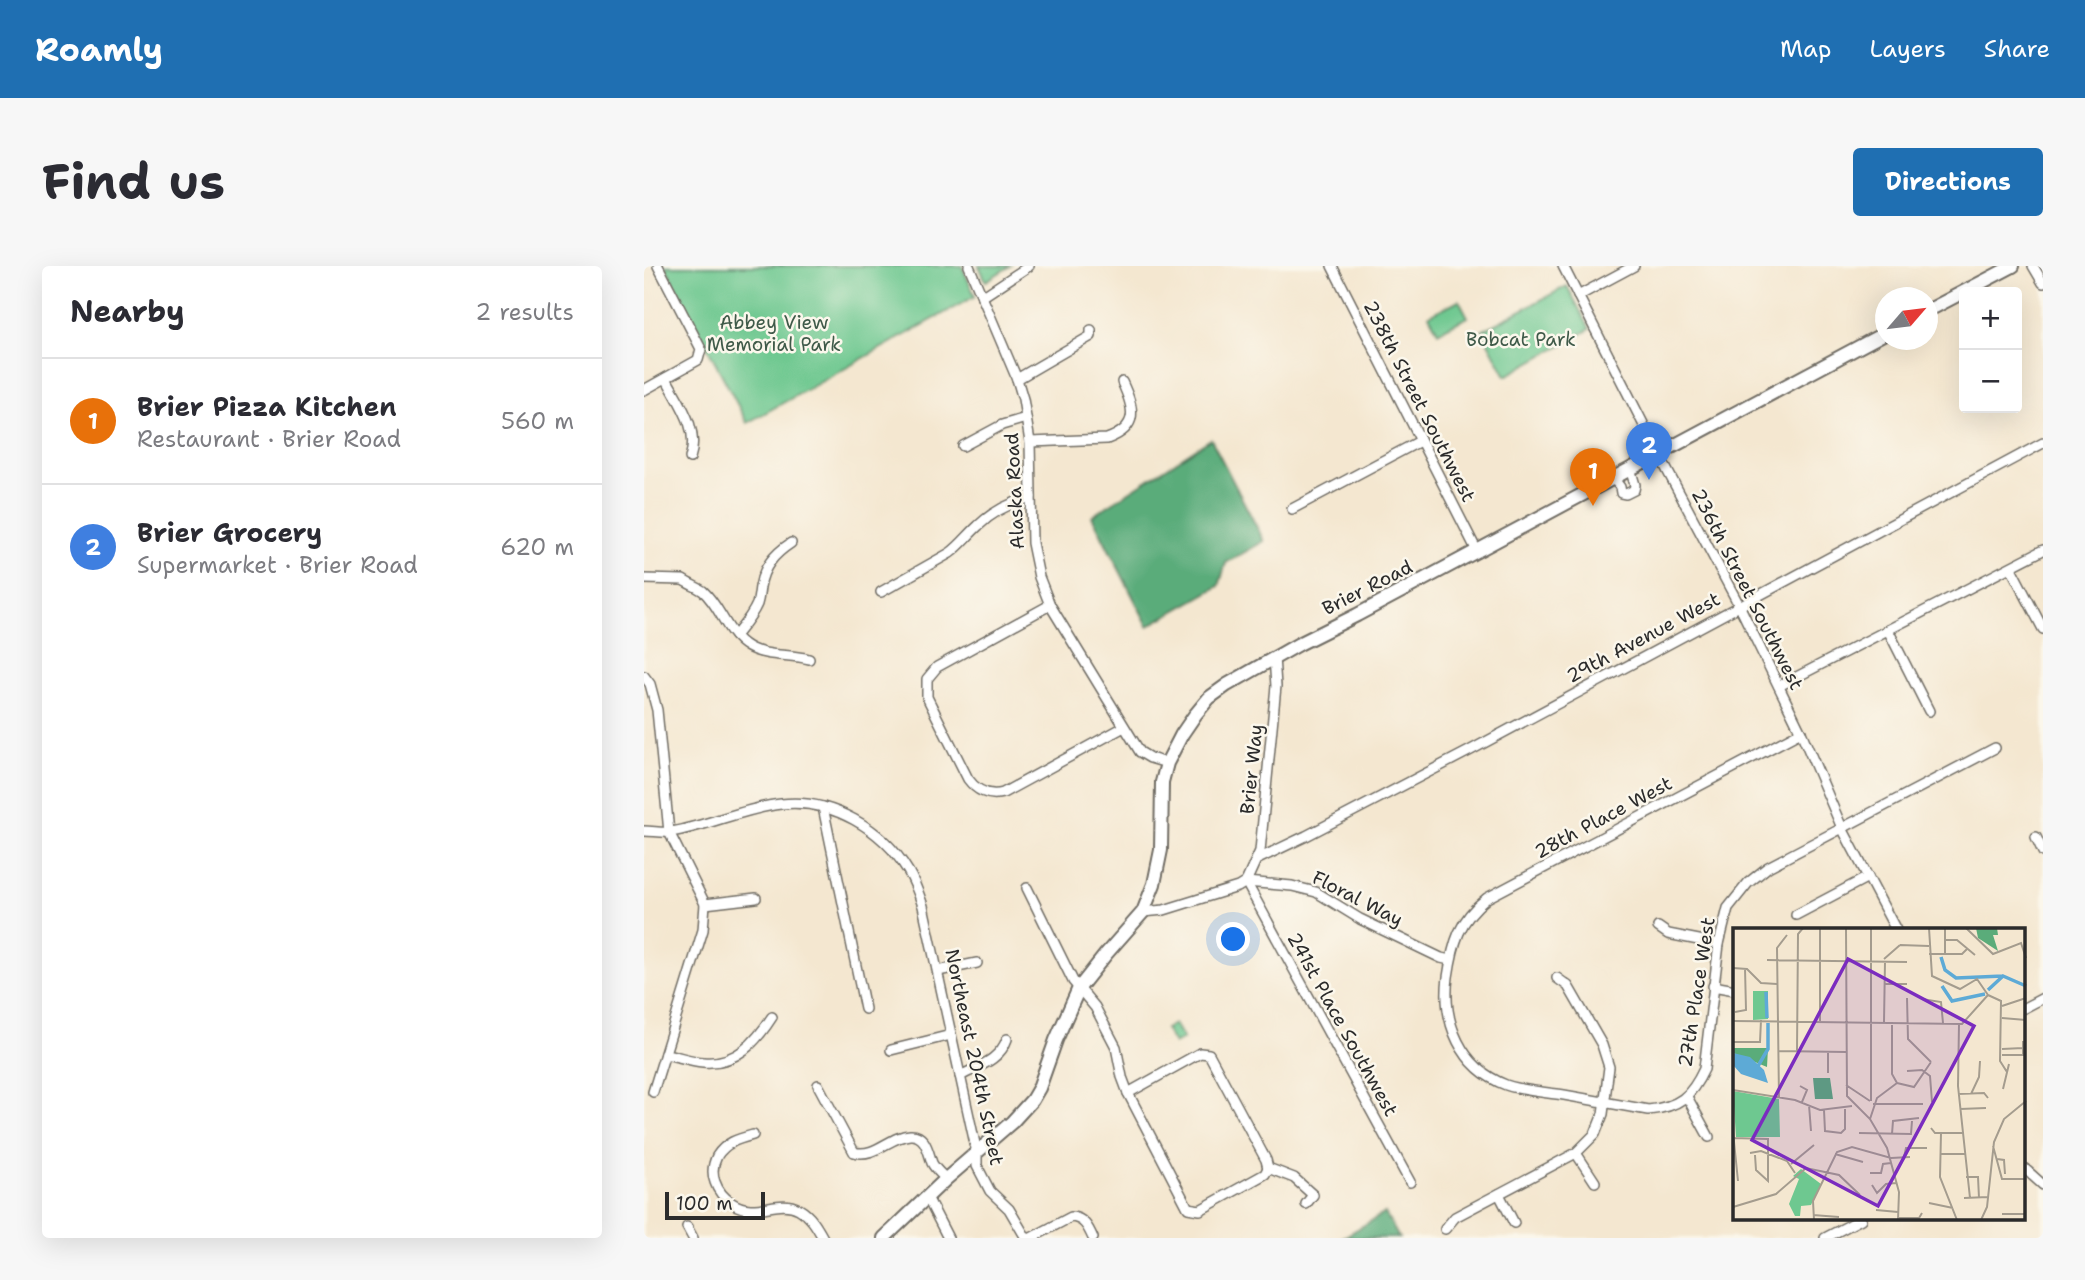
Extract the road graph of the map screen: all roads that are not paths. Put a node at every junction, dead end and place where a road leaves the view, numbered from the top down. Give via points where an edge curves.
1 (658, 266) edge
2 (969, 266) edge
3 (1029, 266) edge
4 (1332, 266) edge
5 (1563, 266) edge
6 (1634, 266) edge
7 (2013, 266) edge
8 (2034, 266) edge
9 (2043, 283) edge
10 (1578, 296) junction
11 (982, 297) junction
12 (1938, 305) edge
13 (1091, 330) dead end
14 (1875, 338) edge
15 (666, 378) junction
16 (1017, 379) junction
17 (1122, 382) dead end
18 (644, 390) edge
19 (1026, 418) junction
20 (1420, 441) junction
21 (1030, 442) junction
22 (2043, 443) edge
23 (963, 446) dead end
24 (1658, 453) junction
25 (690, 458) dead end
26 (1631, 474) junction
27 (1617, 482) junction
28 (1031, 497) junction
29 (1292, 509) dead end
30 (791, 543) dead end
31 (2043, 550) edge
32 (1477, 551) junction
33 (2011, 568) junction
34 (644, 579) edge
35 (881, 592) dead end
36 (1050, 605) junction
37 (1740, 605) junction
38 (2043, 629) edge
39 (1888, 630) junction
40 (735, 636) junction
41 (1274, 657) junction
42 (808, 659) dead end
43 (644, 676) edge
44 (1779, 686) junction
45 (1929, 711) dead end
46 (1124, 727) junction
47 (1801, 732) junction
48 (1995, 748) dead end
49 (1167, 764) junction
50 (823, 807) junction
51 (1842, 828) junction
52 (644, 831) edge
53 (669, 832) junction
54 (2036, 837) dead end
55 (2043, 852) edge
56 (1258, 859) junction
57 (1868, 877) junction
58 (1247, 882) junction
59 (1027, 888) dead end
60 (756, 898) dead end
61 (705, 904) junction
62 (1143, 912) junction
63 (1796, 915) dead end
64 (1658, 927) dead end
65 (1895, 928) edge
66 (1719, 944) junction
67 (1450, 960) junction
68 (977, 962) dead end
69 (938, 971) junction
70 (1557, 978) dead end
71 (1713, 986) junction
72 (1079, 988) junction
73 (1733, 990) edge
74 (2043, 998) edge
75 (2025, 1007) edge
76 (864, 1009) dead end
77 (772, 1017) dead end
78 (951, 1035) junction
79 (1007, 1039) dead end
80 (891, 1051) dead end
81 (665, 1054) junction
82 (960, 1076) junction
83 (818, 1085) dead end
84 (653, 1093) dead end
85 (1128, 1093) junction
86 (1687, 1097) junction
87 (1606, 1102) junction
88 (753, 1135) dead end
89 (1709, 1137) dead end
90 (977, 1153) junction
91 (1576, 1153) junction
92 (1268, 1168) junction
93 (2025, 1169) edge
94 (946, 1180) junction
95 (1410, 1182) dead end
96 (1595, 1182) dead end
97 (2043, 1185) edge
98 (1499, 1194) junction
99 (927, 1197) junction
100 (1306, 1204) dead end
101 (1859, 1220) edge
102 (1514, 1223) dead end
103 (687, 1227) dead end
104 (1445, 1229) dead end
105 (693, 1238) edge
106 (823, 1238) edge
107 (884, 1238) edge
108 (948, 1238) edge
109 (1028, 1238) edge
110 (1093, 1238) edge
111 (1825, 1238) edge

1 - 15 street via 701,349 698,360
2 - 11 street, Alaska Road
3 - 11 street
4 - 20 street, 238th Street Southwest
5 - 10 street, 236th Street Southwest
6 - 10 street
7 - 12 main road
8 - 9 street
10 - 24 street, 236th Street Southwest
11 - 16 street, Alaska Road
13 - 16 street via 1091,336 1078,345
14 - 24 main road, Brier Road
15 - 18 street
15 - 25 street via 690,423 694,443
16 - 19 street, Alaska Road
17 - 21 street via 1132,417 1117,435
19 - 21 street, Alaska Road
19 - 23 street
20 - 29 street
20 - 32 street, 238th Street Southwest
21 - 28 street, Alaska Road
22 - 37 street, 29th Avenue West
24 - 26 main road, Brier Road
24 - 37 street, 236th Street Southwest
26 - 27 main road, Brier Road
26 - 27 street via 1634,490 1621,493
27 - 32 main road, Brier Road
28 - 35 street via 995,513 950,553
28 - 36 street, Alaska Road via 1032,543
30 - 40 street via 770,561 758,602
31 - 33 street
32 - 41 main road, Brier Road
33 - 38 street
33 - 39 street
34 - 40 street via 683,580 703,591
36 - 46 street, Alaska Road
36 - 46 street via 937,667 927,679 926,697 968,779 989,794 1003,793
37 - 44 street, 236th Street Southwest
37 - 56 street, 29th Avenue West
39 - 44 street
39 - 45 street
40 - 42 street via 757,651
41 - 49 main road, Brier Road via 1209,698 1182,733
41 - 56 street, Brier Way via 1276,686
43 - 53 street via 660,725
44 - 47 street, 236th Street Southwest
46 - 49 street, Alaska Road via 1140,752
47 - 51 street, 236th Street Southwest
47 - 67 street, 28th Place West via 1487,898 1464,920
48 - 51 street, 27th Place West
49 - 62 main road, Brier Road via 1161,794 1161,850
50 - 53 street, Northeast 204th Street via 780,804
50 - 69 street, Northeast 204th Street via 867,828 886,843 909,873 923,906
50 - 76 street
51 - 57 street, 236th Street Southwest
51 - 66 street, 27th Place West via 1768,867 1748,883 1728,908
52 - 53 street, Northeast 204th Street
53 - 61 street
54 - 55 street
56 - 58 street, Brier Way
57 - 63 street
57 - 65 street, 236th Street Southwest
58 - 62 street via 1164,910
58 - 67 street, Floral Way via 1316,892 1380,929
58 - 95 street, 241st Place Southwest
59 - 72 street
60 - 61 street
61 - 81 street via 703,930
62 - 72 main road, Brier Road
64 - 66 street via 1668,934
66 - 71 street, 27th Place West
67 - 87 street via 1447,1015 1464,1053 1480,1072 1507,1085
68 - 69 street
69 - 78 street, Northeast 204th Street
70 - 87 street via 1567,986 1602,1045 1609,1067
71 - 73 street
71 - 86 street, 27th Place West via 1704,1069
72 - 85 street via 1116,1047
72 - 90 main road, Brier Road via 1032,1100
74 - 75 street
77 - 81 street via 759,1038 734,1056 704,1062
78 - 80 street
78 - 82 street, Northeast 204th Street
79 - 82 street via 995,1058
81 - 84 street
82 - 90 street, Northeast 204th Street
83 - 94 street via 854,1152 873,1152 886,1143 917,1136
85 - 92 street via 1200,1053 1209,1054
85 - 92 street via 1188,1208 1200,1210 1265,1174
86 - 87 street via 1668,1108 1648,1110
86 - 89 street
87 - 91 street via 1595,1134
88 - 106 street via 731,1141 716,1158 713,1171 718,1191 741,1209 797,1208 816,1224
90 - 94 main road, Brier Road
90 - 109 street, Northeast 204th Street via 977,1166 990,1191
91 - 96 street
91 - 98 street
92 - 100 street via 1294,1178 1313,1195
93 - 97 street
94 - 99 main road, Brier Road
98 - 102 street
98 - 104 street via 1455,1217
99 - 107 main road, Brier Road
99 - 108 street
101 - 111 street
103 - 105 street
109 - 110 street via 1071,1217 1085,1223

